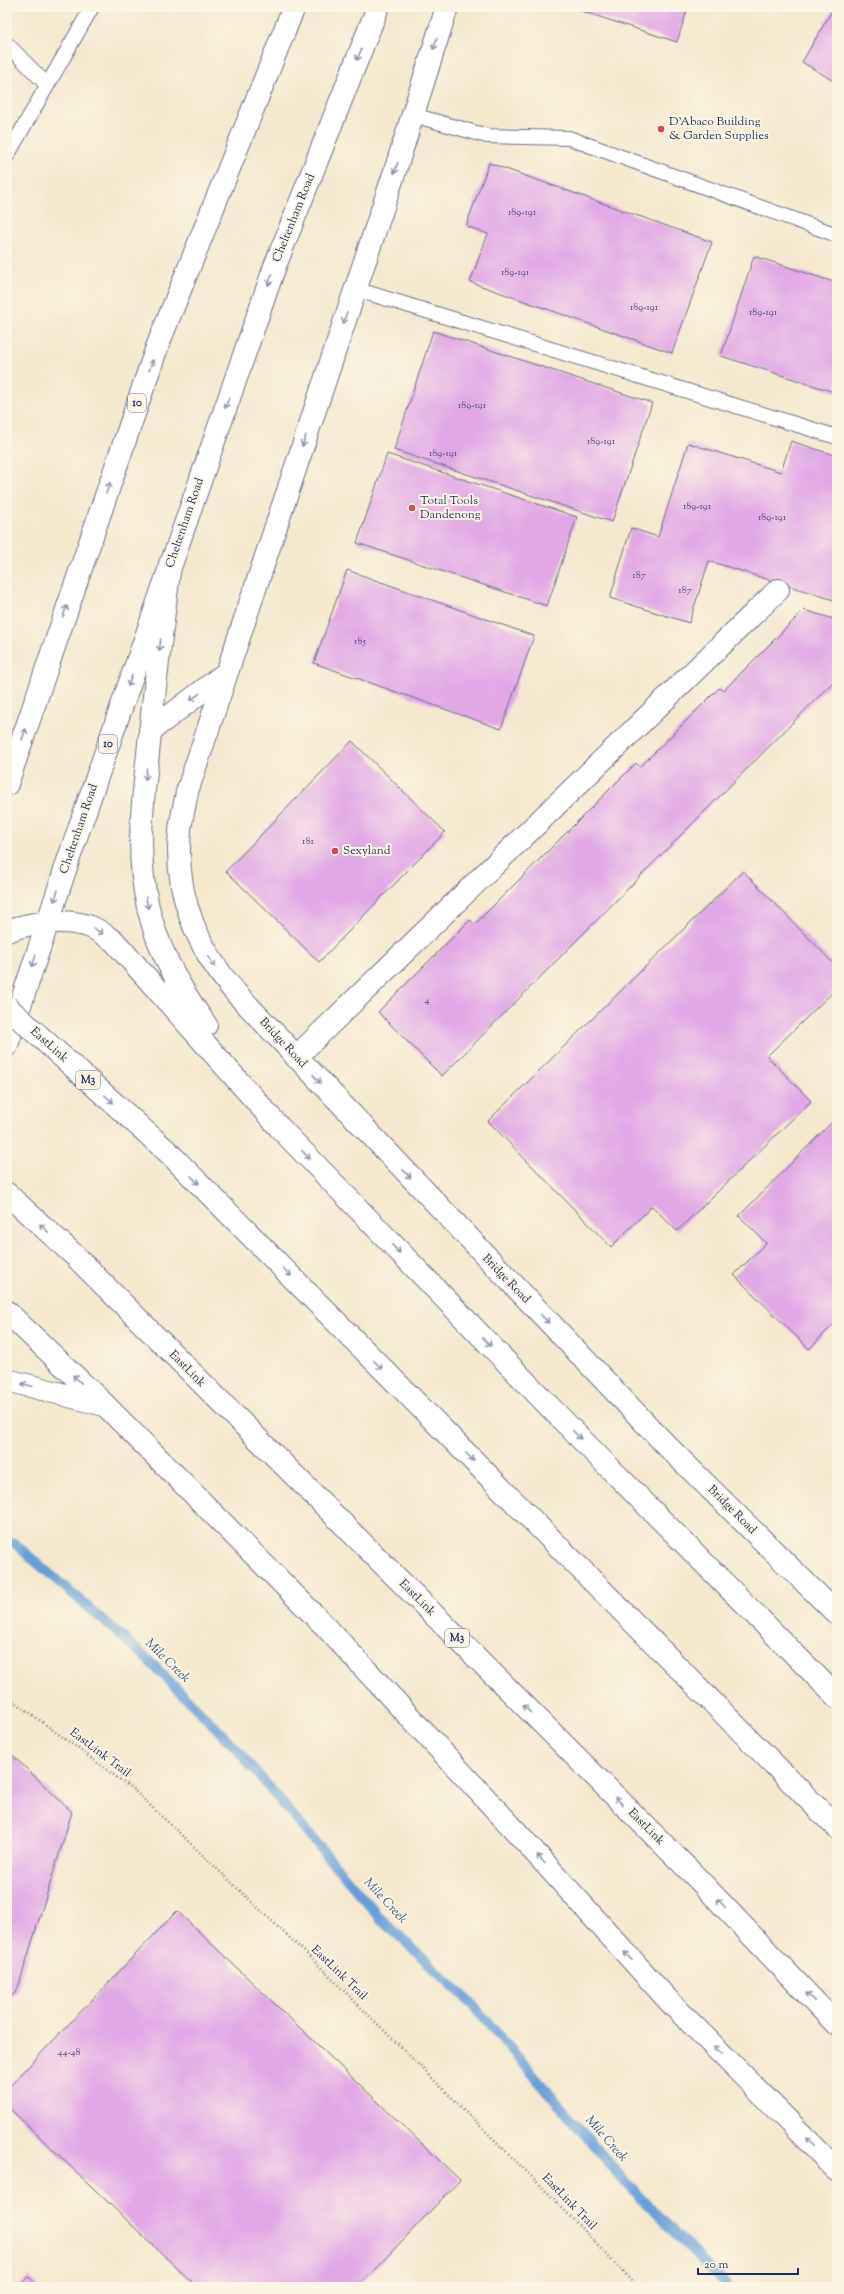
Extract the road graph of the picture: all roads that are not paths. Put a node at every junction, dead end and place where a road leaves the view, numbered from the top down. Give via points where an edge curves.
1 (92, 7) edge
2 (294, 7) edge
3 (378, 7) edge
4 (447, 7) edge
5 (7, 44) edge
6 (47, 85) junction
7 (413, 116) junction
8 (7, 156) edge
9 (837, 234) edge
10 (355, 289) junction
11 (837, 437) edge
12 (170, 564) junction
13 (778, 590) dead end
14 (226, 673) junction
15 (150, 730) junction
16 (7, 784) edge
17 (46, 924) junction
18 (7, 930) edge
19 (7, 1007) edge
20 (7, 1045) edge
21 (296, 1057) junction
22 (278, 1127) junction
23 (7, 1194) edge
24 (7, 1312) edge
25 (7, 1380) edge
26 (105, 1405) junction
27 (837, 1614) edge
28 (837, 1697) edge
29 (837, 1828) edge
30 (837, 2025) edge
31 (837, 2170) edge

1 - 6 lane
16 -> 2 main road, 10 via 157,347
3 -> 12 main road, Cheltenham Road / 10 via 275,266
4 -> 7 main road
5 - 6 lane
6 - 8 lane
7 - 9 lane via 487,136 569,138
7 -> 10 main road
10 - 11 lane
10 -> 14 main road
12 -> 15 main road
12 -> 17 main road, Cheltenham Road / 10
13 - 21 main road
14 -> 15 main road
14 -> 21 main road, Bridge Road via 188,792 180,831 180,870 185,903 193,928 221,976
15 -> 22 main road via 140,842 148,907 157,939 169,968 184,994
17 - 18 main road
17 -> 20 main road, Cheltenham Road / 10
17 -> 22 main road via 67,922 92,928 114,941
19 -> 29 main road, EastLink / M3, bridge via 168,1152
21 -> 27 main road, Bridge Road via 666,1444
22 -> 28 main road via 573,1431
30 -> 23 main road, EastLink / M3 via 697,1878 72,1254
26 -> 24 main road
26 -> 25 main road
31 -> 26 main road via 669,2000 325,1626

